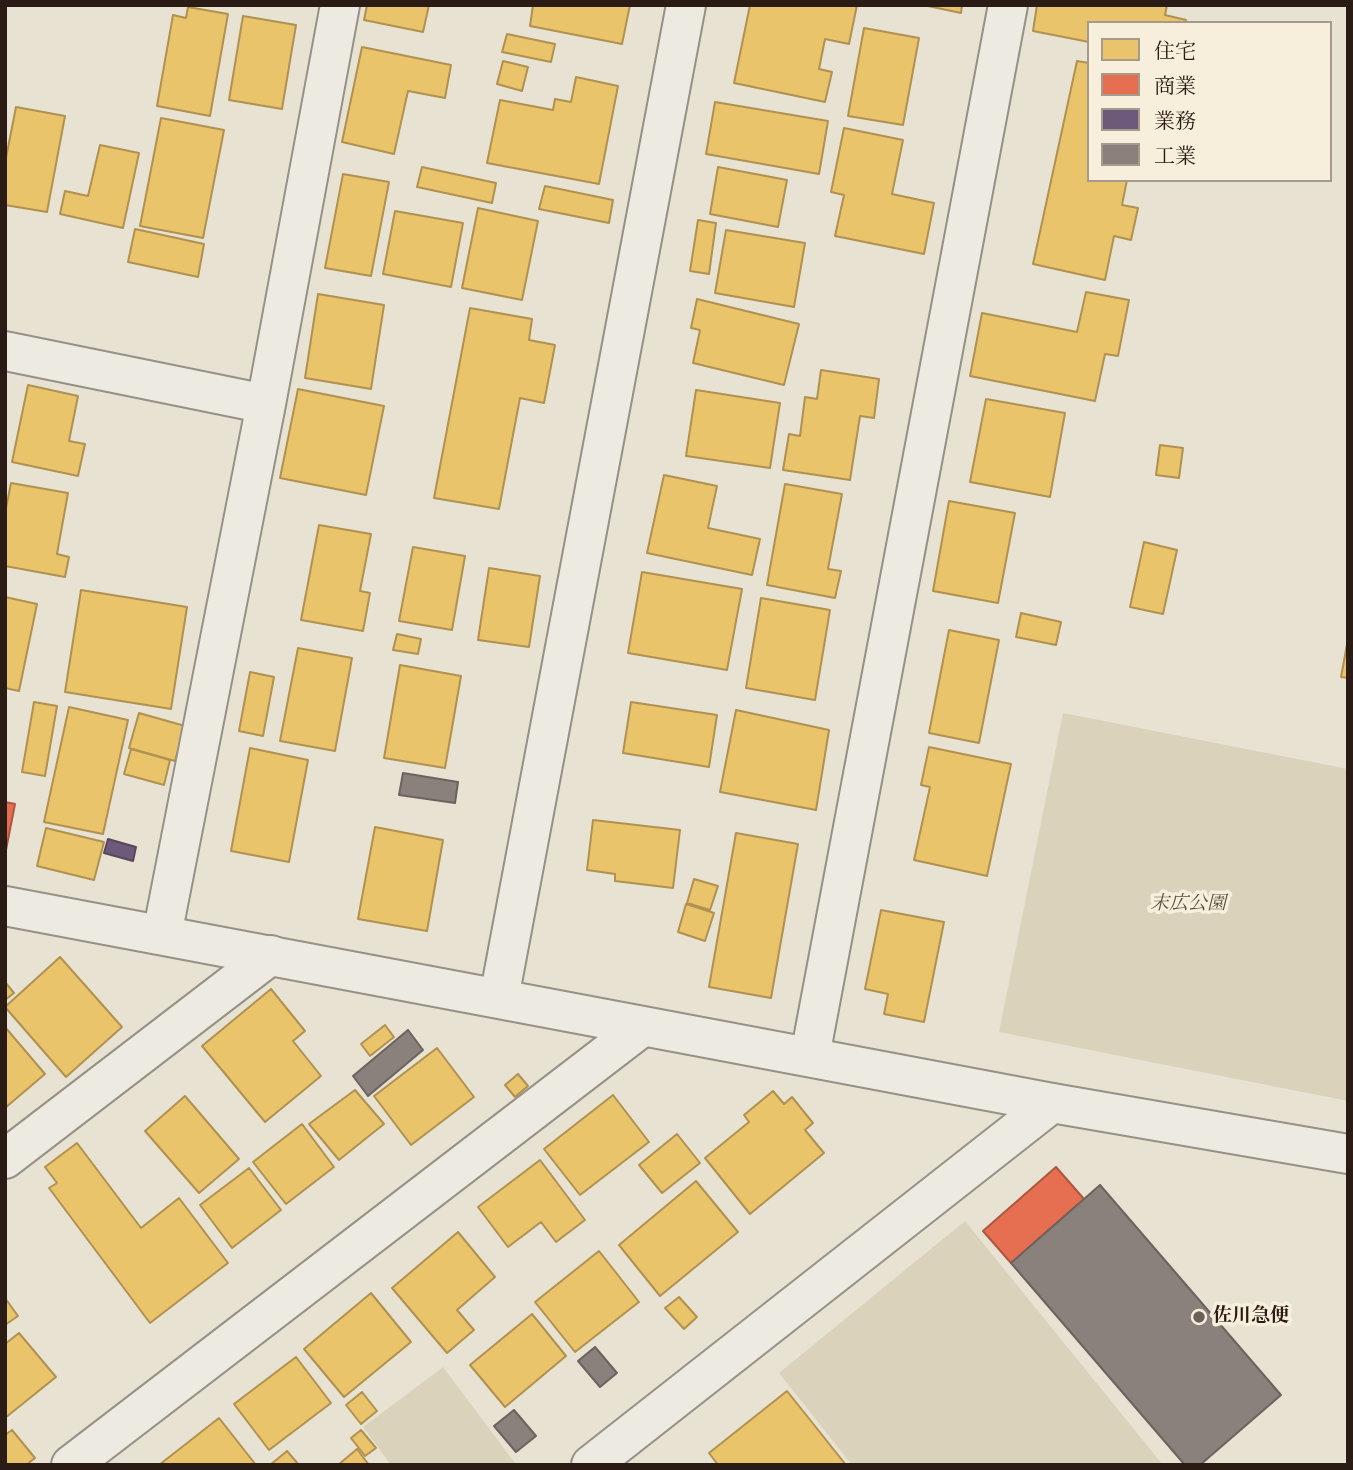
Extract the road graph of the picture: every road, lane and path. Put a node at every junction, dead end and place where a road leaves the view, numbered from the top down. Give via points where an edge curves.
1 (340, 5) edge
2 (686, 5) edge
3 (1008, 5) edge
4 (5, 351) edge
5 (266, 404) junction
6 (5, 906) edge
7 (162, 935) junction
8 (271, 955) junction
9 (499, 998) junction
10 (642, 1027) junction
11 (810, 1056) junction
12 (1052, 1103) junction
13 (1348, 1154) edge
14 (5, 1159) edge
15 (71, 1465) edge
16 (591, 1465) edge

1 - 5 street
2 - 9 street
3 - 11 street
4 - 5 street
5 - 7 street
6 - 7 street
7 - 8 street
8 - 9 street
8 - 14 street
9 - 10 street
10 - 11 street
10 - 15 street
11 - 12 street
12 - 13 street
12 - 16 street

